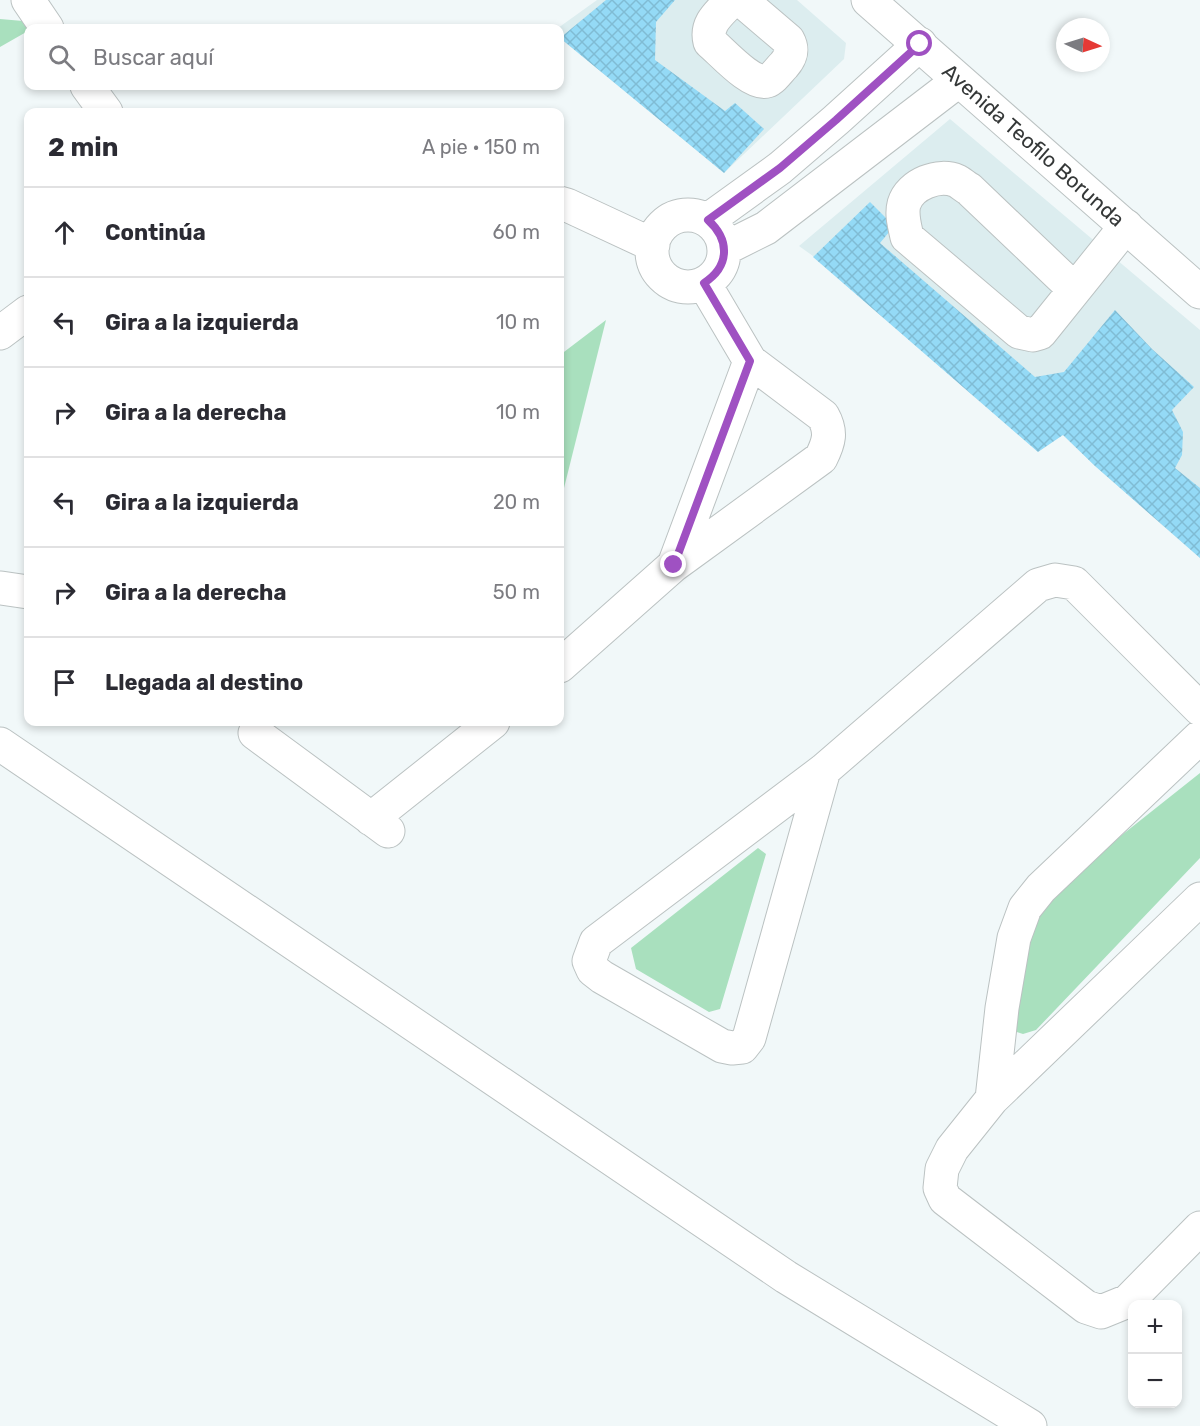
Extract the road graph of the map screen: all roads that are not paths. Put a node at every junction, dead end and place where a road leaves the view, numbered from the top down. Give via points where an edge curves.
1 (28, 0) edge
2 (732, 0) edge
3 (741, 0) edge
4 (868, 0) edge
5 (44, 24) edge
6 (920, 44) junction
7 (958, 81) junction
8 (90, 90) edge
9 (103, 108) edge
10 (564, 204) edge
11 (708, 220) junction
12 (1126, 226) junction
13 (653, 245) junction
14 (724, 249) junction
15 (704, 283) junction
16 (1074, 289) junction
17 (1200, 292) edge
18 (24, 315) edge
19 (0, 333) edge
20 (750, 361) junction
21 (674, 565) junction
22 (564, 662) edge
23 (1200, 709) edge
24 (490, 726) edge
25 (255, 733) dead end
26 (1200, 737) edge
27 (0, 744) edge
28 (824, 770) junction
29 (1200, 899) edge
30 (992, 1099) junction
31 (1200, 1228) edge
32 (1030, 1426) edge

1 - 5 street
2 - 3 street via 712,21 710,42 752,79 766,81 788,60 791,46
4 - 6 street, Avenida Teofilo Borunda
6 - 7 street, Avenida Teofilo Borunda
6 - 11 street via 780,168
7 - 12 street, Avenida Teofilo Borunda
7 - 14 street via 766,228
8 - 9 street
10 - 13 street
11 - 13 street via 685,215 674,218 656,234
11 - 14 street via 722,238
12 - 16 street
12 - 17 street, Avenida Teofilo Borunda
13 - 15 street via 656,267 672,283 682,287
14 - 15 street via 720,269
15 - 20 street
16 - 16 street via 956,180 927,181 913,190 904,203 908,237 1019,332 1040,333
18 - 19 street
20 - 21 street
20 - 21 street via 824,416 829,443 821,458
21 - 22 street
23 - 28 street via 1074,583 1054,580 1038,585
24 - 25 street via 379,825
26 - 30 street via 1041,888 1025,908 1014,938
27 - 32 street via 786,1277
28 - 28 street via 596,942 589,961 593,970 722,1046 742,1047 749,1038
29 - 30 street
30 - 31 street via 952,1149 942,1169 940,1188 945,1199 1086,1307 1101,1312 1128,1301

